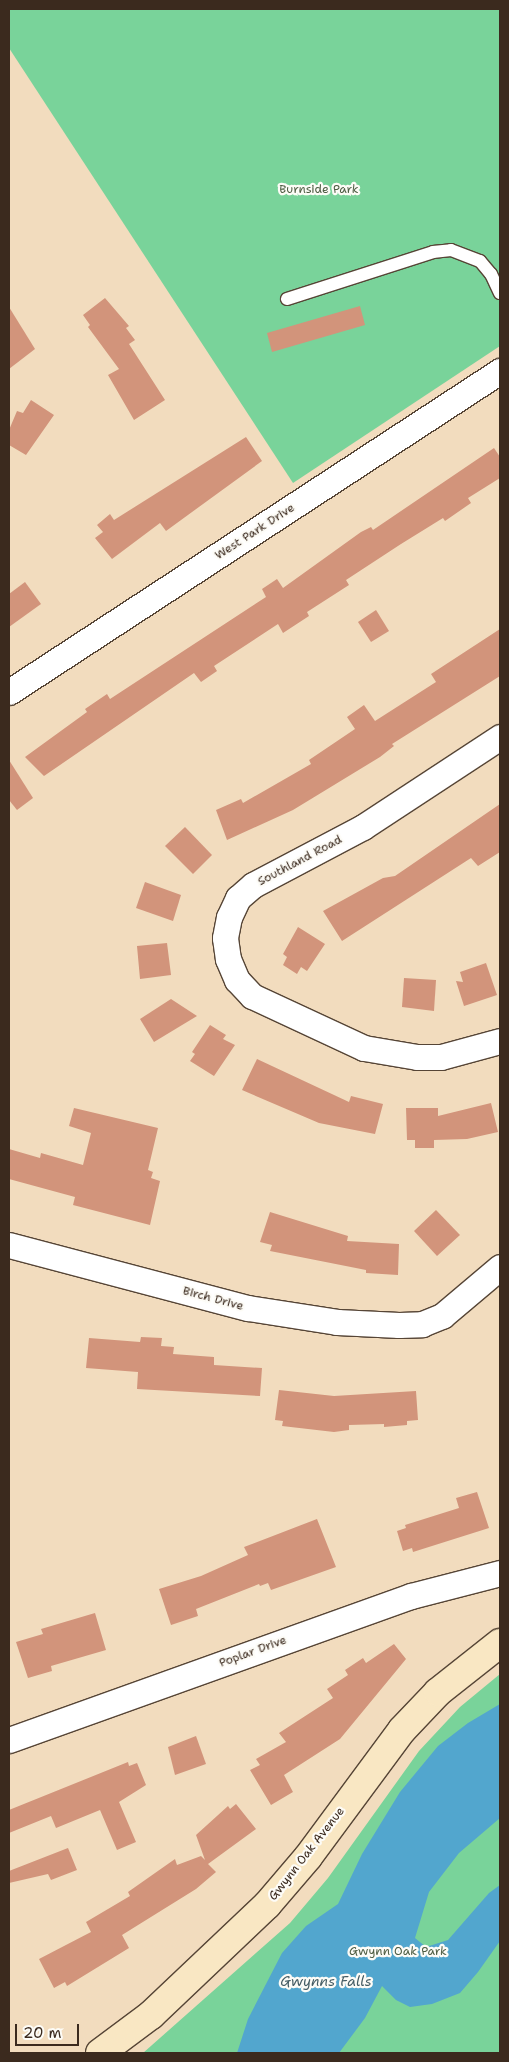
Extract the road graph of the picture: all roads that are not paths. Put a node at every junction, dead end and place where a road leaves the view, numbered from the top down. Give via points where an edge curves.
1 (500, 293) edge
2 (286, 299) dead end
3 (500, 371) edge
4 (9, 692) edge
5 (500, 737) edge
6 (500, 1041) edge
7 (9, 1245) edge
8 (500, 1267) edge
9 (500, 1572) edge
10 (500, 1643) edge
11 (9, 1740) edge
12 (100, 2053) edge

1 - 2 lane via 480,261 451,250 433,252
3 - 4 street, West Park Drive
5 - 6 street, Southland Road via 364,826 253,885 238,898 229,917 225,938 228,959 237,980 252,996 364,1048 417,1057 441,1057
7 - 8 street, Birch Drive via 248,1308 337,1322 422,1324 459,1304
9 - 11 street, Poplar Drive via 411,1596
10 - 12 main road, Gwynn Oak Avenue via 438,1692 402,1730 308,1857 267,1905 151,2015

